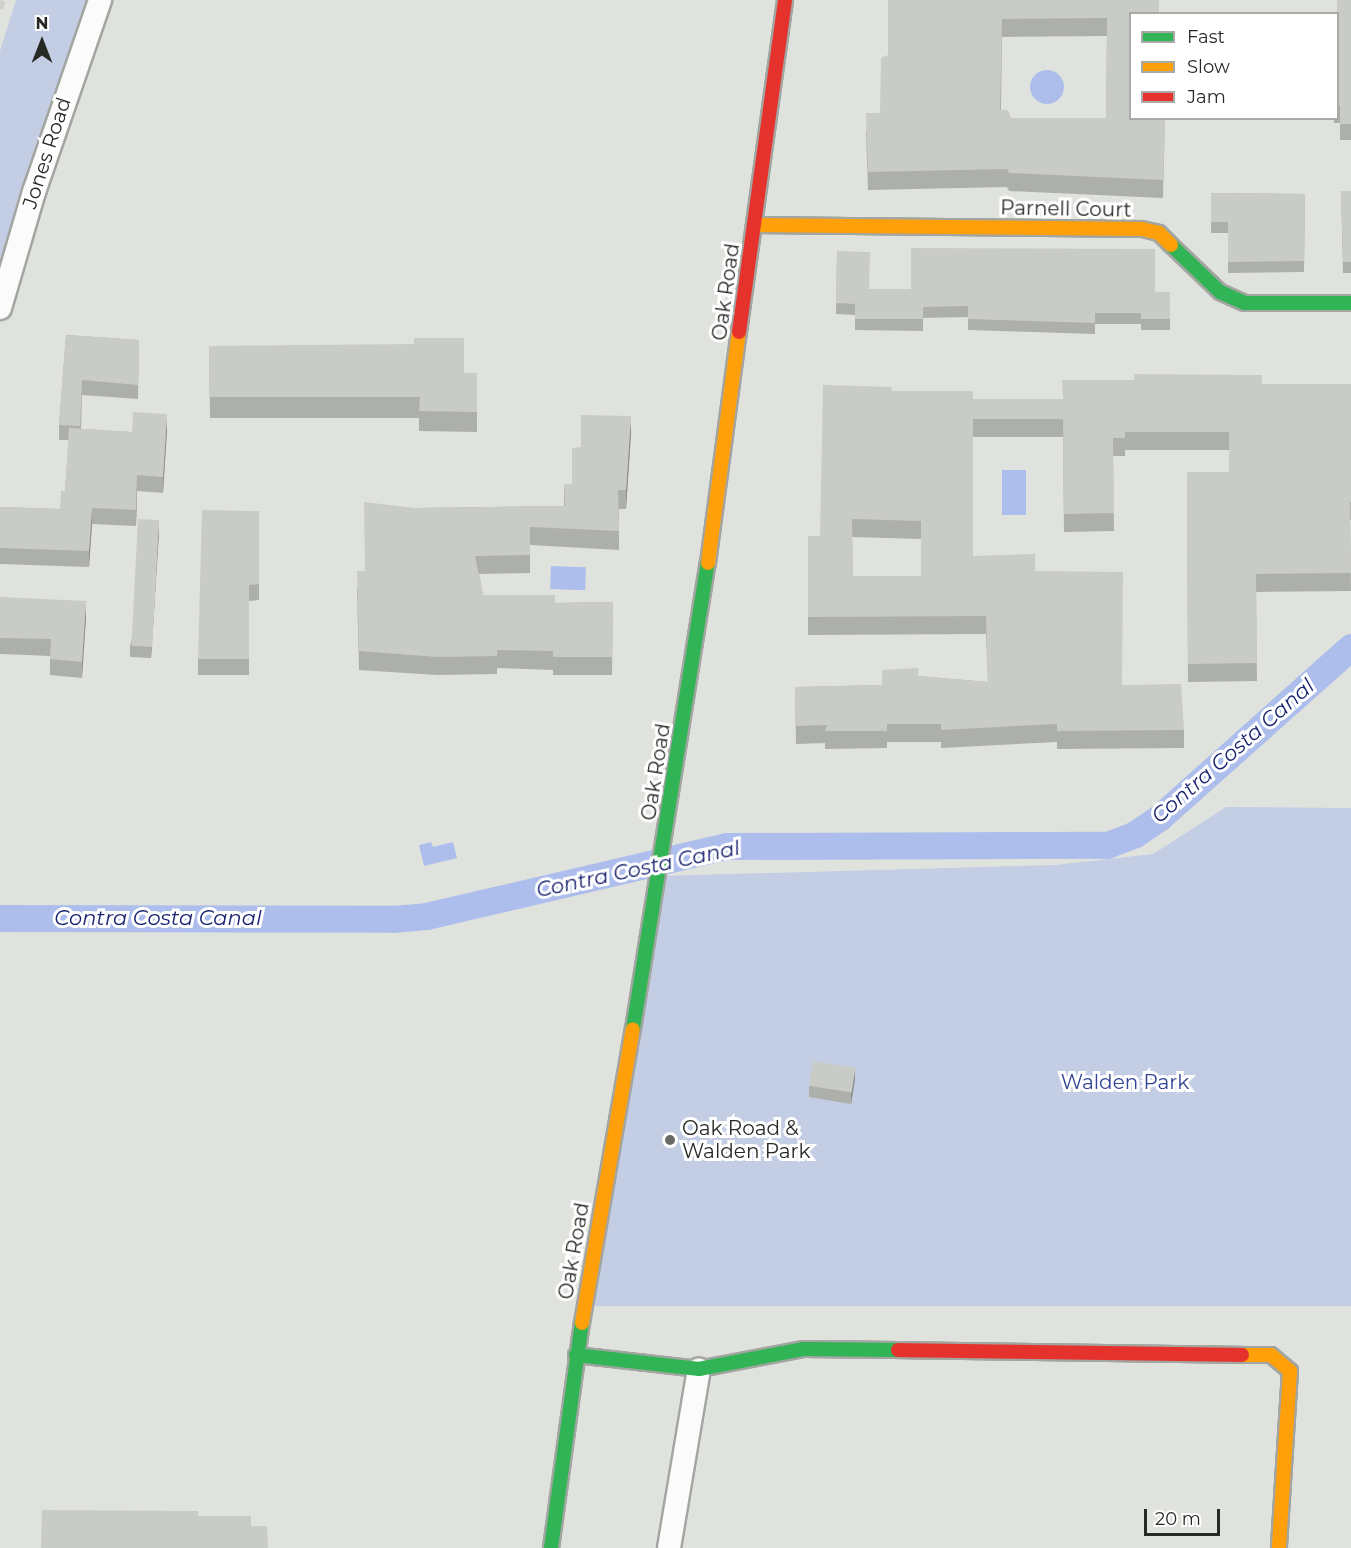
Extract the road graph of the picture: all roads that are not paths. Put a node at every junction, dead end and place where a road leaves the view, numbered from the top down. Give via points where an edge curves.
1 (100, 0) edge
2 (785, 0) edge
3 (754, 225) junction
4 (1351, 303) edge
5 (0, 308) edge
6 (576, 1354) junction
7 (699, 1369) junction
8 (551, 1548) edge
9 (669, 1548) edge
10 (1279, 1548) edge

1 - 5 street, Jones Road via 34,192
2 - 3 main road, Oak Road
3 - 4 main road, Parnell Court via 1142,229 1159,233 1220,292 1245,303
3 - 6 main road, Oak Road via 660,876
6 - 7 main road
6 - 8 main road, Oak Road
7 - 9 street
7 - 10 main road via 804,1350 1271,1354 1290,1371 1291,1385

